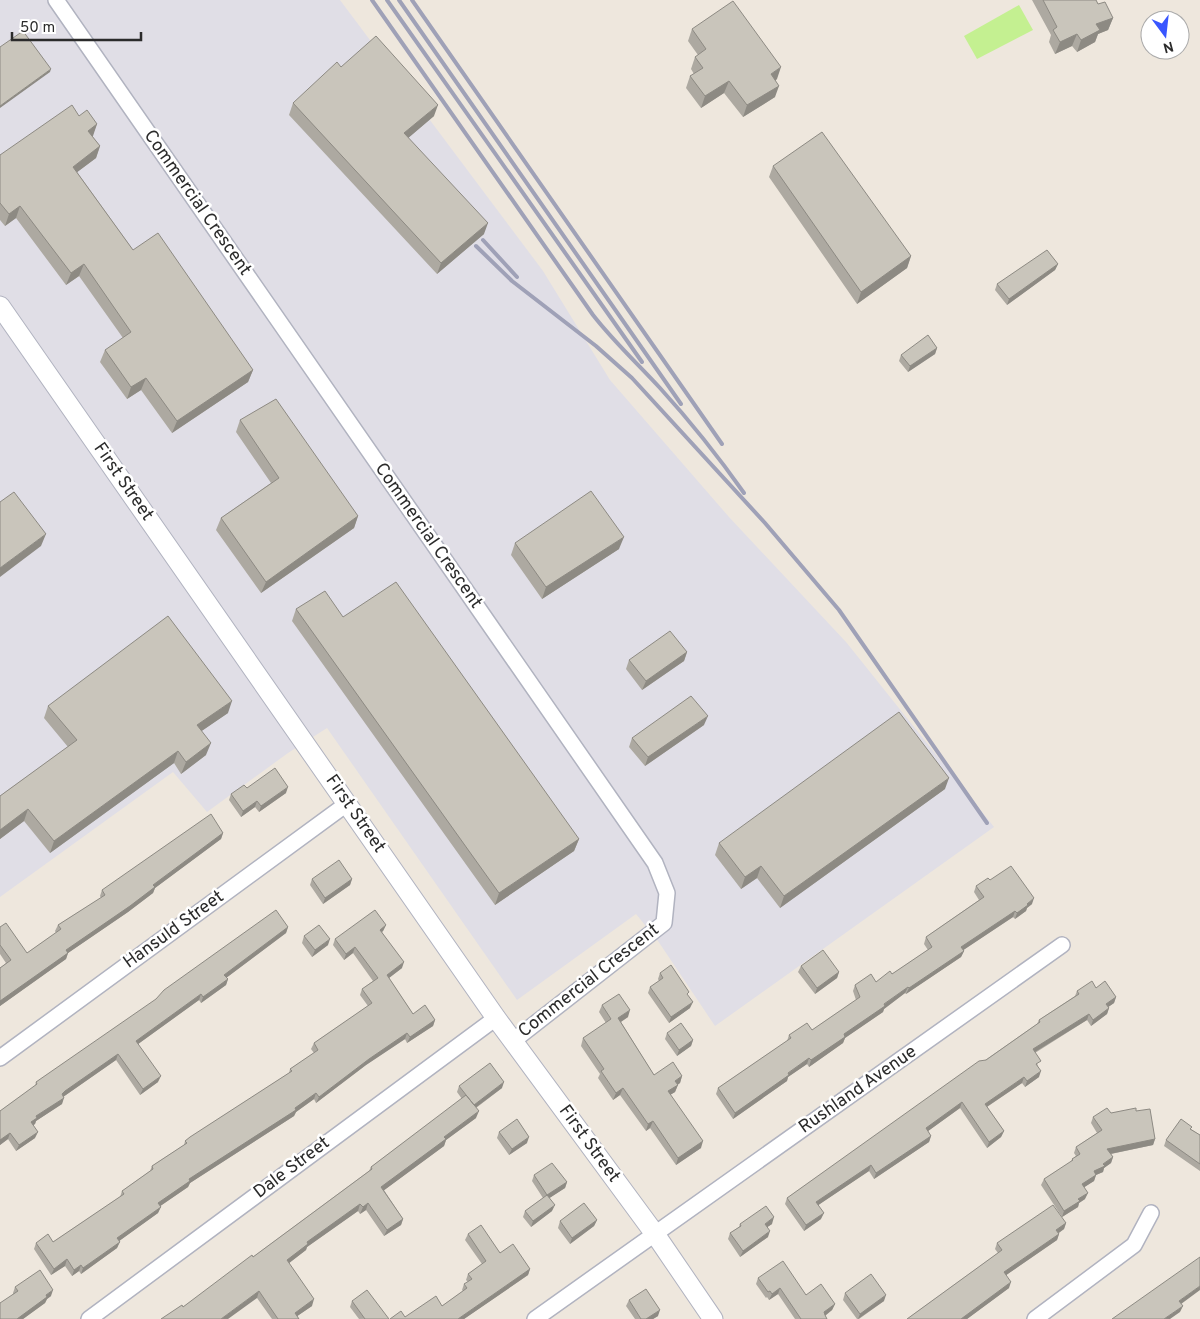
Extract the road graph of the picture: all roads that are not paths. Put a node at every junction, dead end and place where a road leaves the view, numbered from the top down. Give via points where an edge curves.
1 (56, 0) edge
2 (0, 306) edge
3 (348, 803) junction
4 (1062, 945) dead end
5 (496, 1018) junction
6 (512, 1041) junction
7 (0, 1058) edge
8 (1150, 1213) dead end
9 (655, 1234) junction
10 (89, 1319) edge
11 (535, 1319) edge
12 (713, 1319) edge
13 (1035, 1319) edge

1 - 6 street, Commercial Crescent via 655,863 667,893 664,923
2 - 3 street, First Street
3 - 5 street, First Street
3 - 7 street, Hansuld Street
4 - 9 street, Rushland Avenue
5 - 6 street, First Street
5 - 10 street, Dale Street
6 - 9 street, First Street
8 - 13 street via 1134,1245
9 - 11 street, Rushland Avenue
9 - 12 street, First Street

